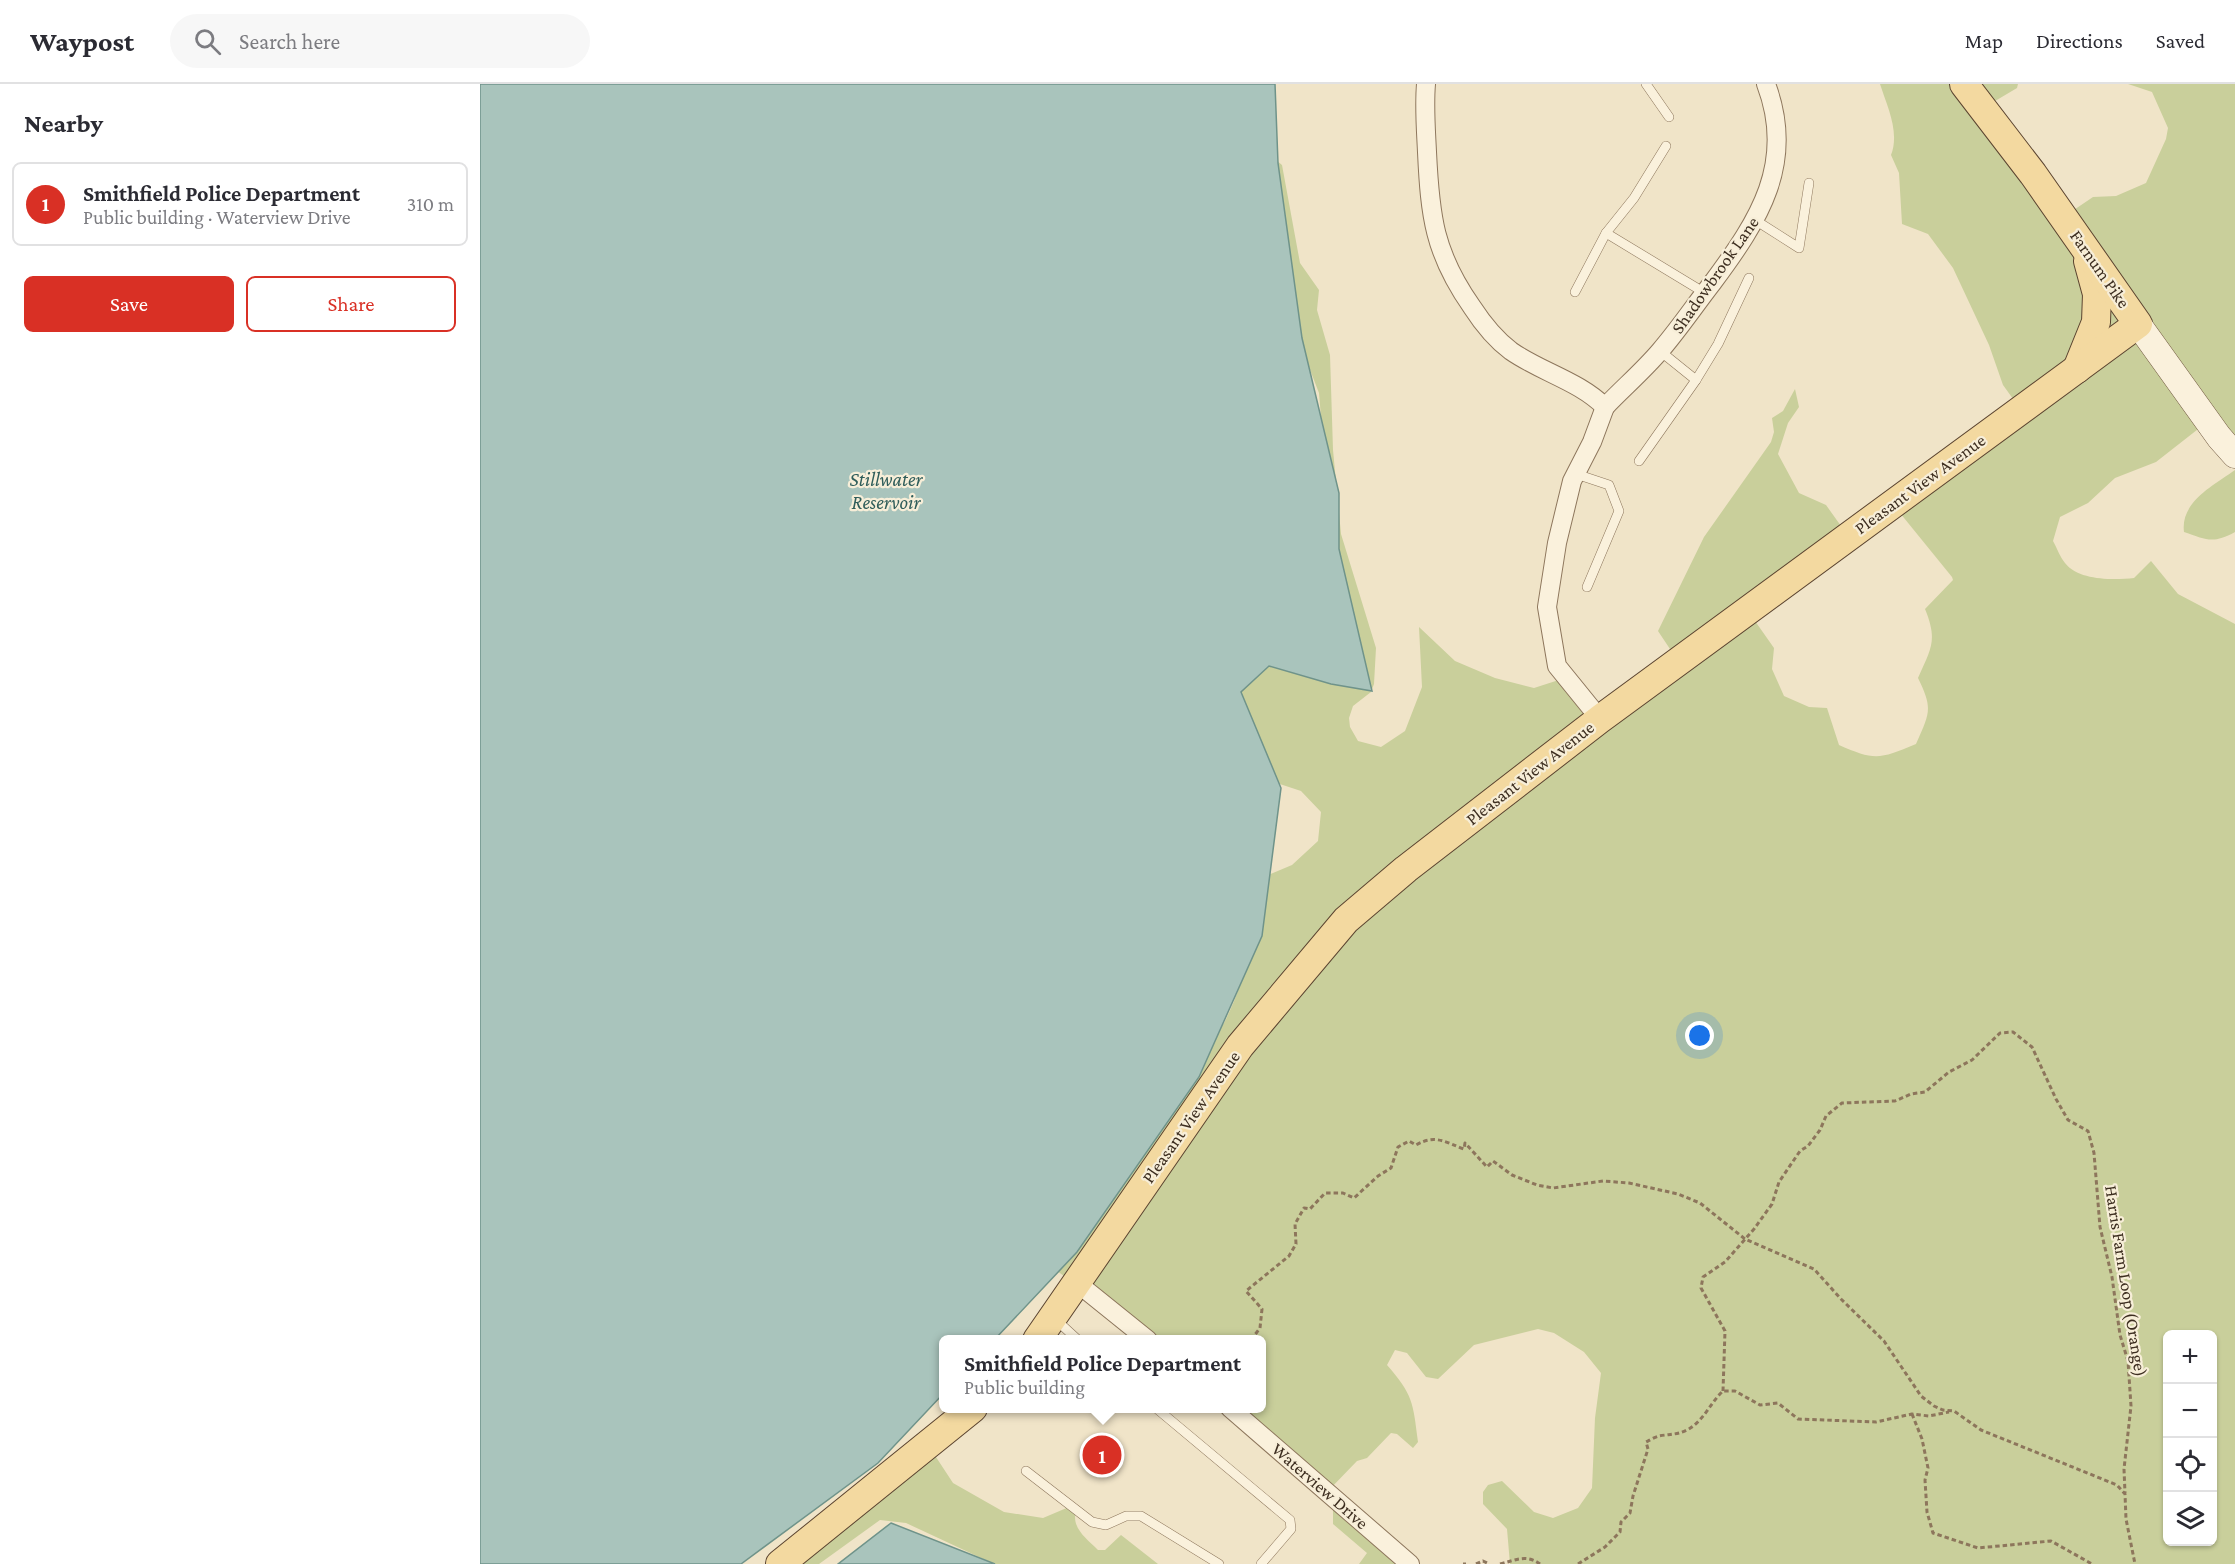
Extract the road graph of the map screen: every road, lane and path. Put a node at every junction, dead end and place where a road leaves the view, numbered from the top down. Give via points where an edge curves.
1 (1426, 84) edge
2 (1646, 84) edge
3 (1766, 84) edge
4 (1964, 84) edge
5 (1669, 117) dead end
6 (1666, 146) dead end
7 (1809, 183) dead end
8 (1755, 220) junction
9 (1606, 233) junction
10 (2084, 244) junction
11 (1749, 278) dead end
12 (1575, 292) dead end
13 (1705, 293) junction
14 (2138, 324) junction
15 (1660, 351) junction
16 (2077, 369) junction
17 (1696, 380) junction
18 (1605, 407) junction
19 (2235, 455) edge
20 (1639, 461) dead end
21 (1576, 474) junction
22 (1587, 587) dead end
23 (1600, 719) junction
24 (1745, 1239) junction
25 (1076, 1282) junction
26 (1045, 1328) edge
27 (1064, 1335) edge
28 (1142, 1335) edge
29 (1255, 1335) edge
30 (1723, 1391) junction
31 (1954, 1411) junction
32 (967, 1413) edge
33 (1162, 1413) edge
34 (1236, 1413) edge
35 (1912, 1414) junction
36 (1026, 1470) dead end
37 (2125, 1494) junction
38 (784, 1561) edge
39 (1219, 1564) edge
40 (1261, 1564) edge
41 (1410, 1564) edge
42 (1476, 1564) edge
43 (1489, 1564) edge
44 (1500, 1564) edge
45 (1540, 1564) edge
46 (1578, 1564) edge
47 (2092, 1564) edge
48 (2135, 1564) edge

1 - 18 street via 1428,195 1437,242 1449,271 1495,337 1548,373 1593,395
2 - 5 lane
3 - 8 street, Shadowbrook Lane via 1776,116 1776,164
4 - 10 main road, Farnum Pike
6 - 9 lane via 1634,198
7 - 8 lane via 1799,248
8 - 13 street, Shadowbrook Lane
9 - 12 lane
9 - 13 lane
10 - 14 main road, Farnum Pike
10 - 16 main road via 2097,294 2096,321
11 - 17 lane
13 - 15 street, Shadowbrook Lane
14 - 16 main road, Pleasant View Avenue
14 - 19 main road, Farnum Pike
15 - 17 lane
15 - 18 street, Shadowbrook Lane
16 - 23 main road, Pleasant View Avenue
17 - 20 lane
18 - 21 street, Shadowbrook Lane
21 - 22 lane via 1609,485 1619,512
21 - 23 street, Shadowbrook Lane via 1557,543 1547,608 1557,666
23 - 25 main road, Pleasant View Avenue via 1346,920 1240,1046
24 - 29 path via 1700,1203 1678,1194 1604,1181 1553,1188 1537,1185 1512,1175 1493,1161 1487,1167 1465,1143 1464,1149 1428,1138 1416,1145 1408,1141 1398,1147 1391,1168 1354,1198 1343,1193 1325,1193 1310,1209 1304,1208 1295,1224 1296,1244 1289,1256 1246,1291 1262,1310 1260,1328
24 - 30 path, Harris Farm Loop (Orange) via 1725,1262 1703,1277 1701,1288 1725,1331
24 - 31 path via 1814,1269 1884,1341 1921,1396 1943,1410
24 - 37 path, Harris Farm Loop (Orange) via 1772,1204 1779,1182 1800,1151 1820,1130 1826,1116 1842,1103 1895,1101 1925,1092 1949,1072 1972,1060 2000,1033 2013,1032 2032,1047 2068,1120 2088,1131 2094,1153 2100,1227 2128,1361 2131,1406
25 - 26 main road, Pleasant View Avenue
25 - 28 street
26 - 27 lane
30 - 35 path via 1735,1391 1760,1405 1778,1403 1798,1419 1876,1422
30 - 46 path via 1690,1429 1646,1442 1648,1449 1630,1513 1621,1522 1620,1532
31 - 35 path via 1929,1416
31 - 37 path via 1981,1430 2102,1478
32 - 38 main road
33 - 40 lane via 1290,1521 1290,1529
34 - 41 street, Waterview Drive
35 - 47 path via 1928,1468 1927,1512 1933,1533 1978,1548 2051,1541
36 - 39 lane via 1092,1521 1106,1525 1126,1516 1141,1516
37 - 48 path, Harris Farm Loop (Orange)
42 - 43 path
44 - 45 path via 1522,1557

